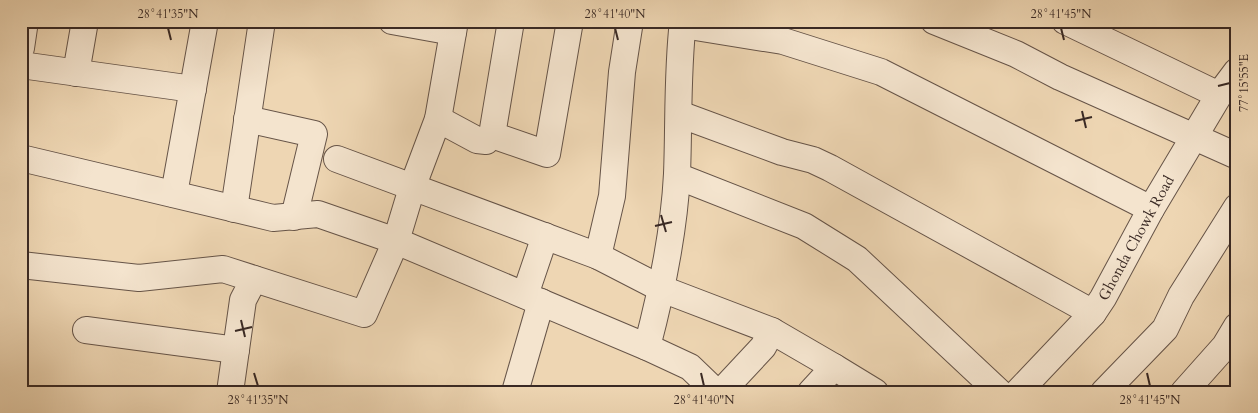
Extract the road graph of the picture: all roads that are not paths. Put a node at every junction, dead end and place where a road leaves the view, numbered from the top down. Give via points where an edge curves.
1 (25, 21) edge
2 (85, 21) edge
3 (205, 21) edge
4 (262, 21) edge
5 (392, 21) edge
6 (511, 21) edge
7 (570, 21) edge
8 (630, 21) edge
9 (934, 21) edge
10 (1065, 21) edge
11 (683, 23) edge
12 (454, 27) edge
13 (21, 48) edge
14 (21, 65) edge
15 (1237, 72) edge
16 (76, 73) junction
17 (193, 89) junction
18 (1219, 95) junction
19 (679, 114) junction
20 (438, 119) junction
21 (247, 120) junction
22 (492, 135) junction
23 (1194, 136) junction
24 (1237, 156) edge
25 (21, 158) edge
26 (338, 159) dead end
27 (677, 176) junction
28 (412, 188) junction
29 (174, 194) junction
30 (1237, 207) edge
31 (234, 209) junction
32 (1150, 209) junction
33 (294, 217) junction
34 (545, 236) junction
35 (396, 241) junction
36 (598, 256) junction
37 (21, 266) edge
38 (254, 279) junction
39 (662, 289) junction
40 (533, 299) junction
41 (1093, 313) junction
42 (1237, 326) edge
43 (86, 330) dead end
44 (772, 331) junction
45 (647, 347) junction
46 (236, 350) junction
47 (834, 367) junction
48 (230, 392) edge
49 (515, 392) edge
50 (716, 392) edge
51 (721, 392) edge
52 (811, 392) edge
53 (875, 392) edge
54 (999, 392) edge
55 (1018, 392) edge
56 (1104, 392) edge
57 (1184, 392) edge

1 - 13 street
2 - 16 street
3 - 17 street
4 - 21 street
5 - 12 street
6 - 22 street
7 - 22 street via 547,154
8 - 36 street via 622,72 612,196
9 - 23 street via 1016,54
10 - 18 street
11 - 19 street
11 - 32 street via 783,41 881,72
12 - 20 street
14 - 16 street
15 - 18 street, Ghonda Chowk Road
16 - 17 street
17 - 29 street
18 - 23 street, Ghonda Chowk Road
19 - 27 street
19 - 41 street via 830,168
20 - 22 street via 477,140 486,141
20 - 28 street
21 - 31 street
21 - 33 street via 314,134
23 - 24 street
23 - 32 street, Ghonda Chowk Road
25 - 29 street
26 - 28 street
27 - 39 street
27 - 54 street via 804,226 857,259
28 - 34 street
28 - 35 street
29 - 31 street
30 - 56 street via 1181,296 1165,329
31 - 33 street via 272,218
32 - 41 street, Ghonda Chowk Road
33 - 35 street via 318,214
34 - 36 street
34 - 40 street
35 - 38 street via 364,314
35 - 40 street
36 - 39 street
37 - 38 street via 139,278 223,269
38 - 46 street via 243,300
39 - 44 street
39 - 45 street
40 - 45 street
40 - 49 street
41 - 55 street, Ghonda Chowk Road
42 - 57 street via 1225,346
43 - 46 street
44 - 47 street
44 - 51 street via 763,347
45 - 50 street via 690,367
46 - 48 street
47 - 52 street
47 - 53 street

